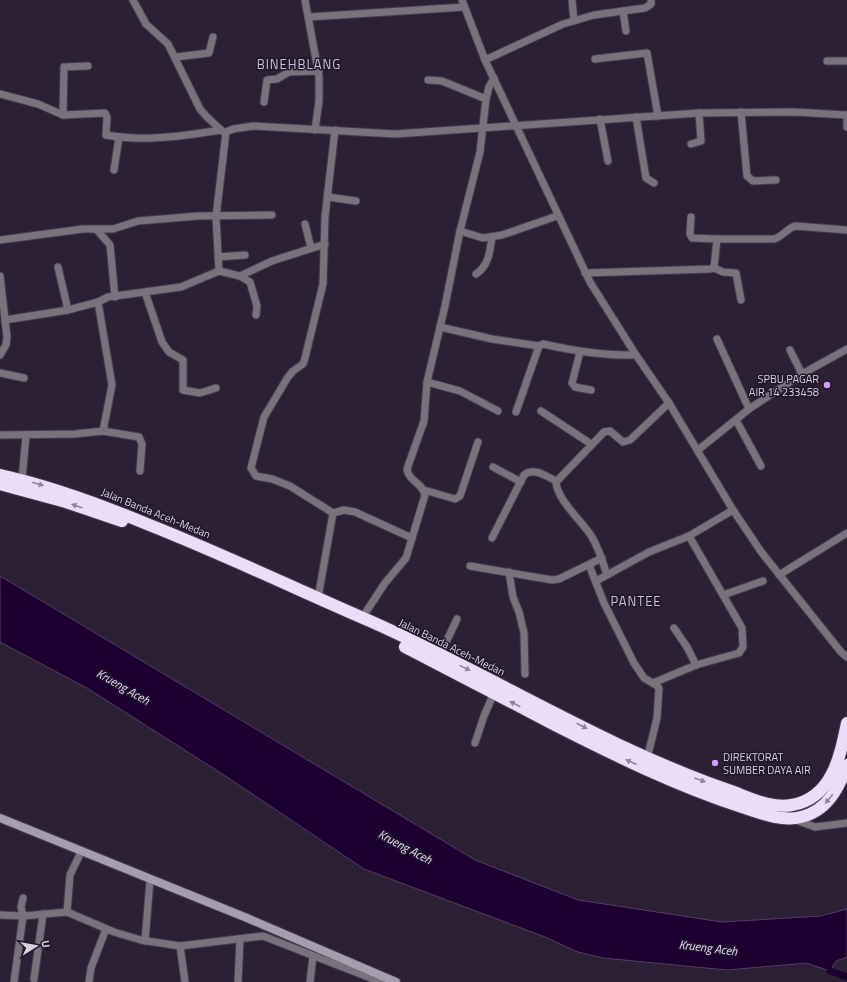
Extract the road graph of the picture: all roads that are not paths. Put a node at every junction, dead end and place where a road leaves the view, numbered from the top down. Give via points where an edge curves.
1 (133, 0) edge
2 (306, 0) edge
3 (572, 0) edge
4 (651, 0) edge
5 (463, 4) edge
6 (623, 11) junction
7 (309, 17) junction
8 (574, 21) junction
9 (626, 31) dead end
10 (213, 37) dead end
11 (176, 57) junction
12 (595, 59) dead end
13 (485, 60) junction
14 (827, 61) dead end
15 (847, 61) edge
16 (88, 66) dead end
17 (319, 71) junction
18 (494, 78) junction
19 (428, 80) dead end
20 (0, 94) edge
21 (486, 99) junction
22 (264, 102) dead end
23 (741, 112) junction
24 (699, 113) junction
25 (63, 115) junction
26 (847, 115) edge
27 (658, 116) junction
28 (636, 117) junction
29 (600, 119) junction
30 (515, 124) junction
31 (847, 126) edge
32 (482, 127) junction
33 (315, 130) junction
34 (335, 130) junction
35 (223, 131) junction
36 (119, 137) junction
37 (691, 144) dead end
38 (608, 161) dead end
39 (114, 170) dead end
40 (776, 180) dead end
41 (654, 183) dead end
42 (328, 197) junction
43 (356, 201) dead end
44 (272, 215) dead end
45 (557, 216) junction
46 (216, 217) junction
47 (691, 217) dead end
48 (305, 224) dead end
49 (98, 230) junction
50 (847, 230) edge
51 (460, 231) junction
52 (492, 237) junction
53 (717, 239) junction
54 (0, 240) edge
55 (325, 244) junction
56 (311, 248) junction
57 (245, 255) dead end
58 (218, 257) junction
59 (58, 267) dead end
60 (714, 268) junction
61 (220, 271) junction
62 (585, 273) junction
63 (476, 274) dead end
64 (240, 276) junction
65 (0, 280) edge
66 (145, 292) junction
67 (115, 297) junction
68 (741, 300) dead end
69 (98, 302) junction
70 (68, 310) junction
71 (256, 315) dead end
72 (5, 320) junction
73 (440, 327) junction
74 (717, 339) dead end
75 (539, 346) junction
76 (847, 349) edge
77 (790, 350) dead end
78 (580, 352) junction
79 (0, 355) edge
80 (636, 356) junction
81 (0, 372) edge
82 (802, 374) junction
83 (24, 378) dead end
84 (427, 382) junction
85 (216, 388) dead end
86 (591, 390) dead end
87 (669, 403) junction
88 (749, 409) junction
89 (498, 410) dead end
90 (541, 411) dead end
91 (516, 412) dead end
92 (736, 420) junction
93 (103, 431) junction
94 (0, 435) edge
95 (26, 436) junction
96 (478, 442) dead end
97 (591, 444) junction
98 (698, 450) junction
99 (760, 466) dead end
100 (493, 467) dead end
101 (140, 471) dead end
102 (0, 474) edge
103 (22, 479) junction
104 (556, 481) junction
105 (521, 482) junction
106 (0, 484) edge
107 (424, 490) junction
108 (733, 510) junction
109 (333, 512) junction
110 (847, 533) edge
111 (689, 536) junction
112 (412, 538) junction
113 (492, 538) dead end
114 (602, 558) junction
115 (588, 565) junction
116 (470, 566) dead end
117 (509, 572) junction
118 (607, 575) junction
119 (779, 575) junction
120 (596, 581) junction
121 (763, 581) dead end
122 (723, 595) junction
123 (318, 598) junction
124 (362, 618) junction
125 (457, 619) dead end
126 (674, 628) dead end
127 (440, 655) junction
128 (847, 657) edge
129 (696, 665) junction
130 (525, 674) dead end
131 (653, 683) junction
132 (496, 688) junction
133 (847, 723) edge
134 (475, 743) dead end
135 (647, 759) junction
136 (847, 765) edge
137 (0, 818) edge
138 (791, 818) junction
139 (847, 823) edge
140 (81, 852) junction
141 (150, 880) junction
142 (23, 898) dead end
143 (67, 912) junction
144 (43, 914) junction
145 (0, 915) edge
146 (23, 916) junction
147 (106, 929) junction
148 (240, 939) junction
149 (145, 941) junction
150 (180, 946) junction
151 (313, 956) junction
152 (34, 979) dead end
153 (14, 982) edge
154 (89, 982) edge
155 (185, 982) edge
156 (238, 982) edge
157 (310, 982) edge
158 (380, 982) edge
159 (396, 982) edge

1 - 11 street via 146,24 168,44
2 - 7 street
3 - 8 street
4 - 6 street via 651,4 645,8
5 - 7 street
5 - 13 street
6 - 8 street
6 - 9 street
7 - 17 street
8 - 13 street via 553,28
10 - 11 street via 209,53
11 - 35 street via 200,109
12 - 27 street via 647,53
13 - 18 street
14 - 15 street
16 - 25 street via 64,67
17 - 22 street via 289,72 277,79 268,80
17 - 33 street via 319,101
18 - 21 street
18 - 30 street
19 - 21 street via 442,81
20 - 25 street via 38,104
21 - 32 street
23 - 24 street
23 - 26 street
23 - 40 street via 747,176 753,181
24 - 27 street
24 - 37 street via 701,141
25 - 36 street via 105,114 106,135
26 - 31 street
27 - 28 street
28 - 29 street
28 - 41 street via 646,178
29 - 30 street
29 - 38 street
30 - 32 street
30 - 45 street
32 - 34 street via 395,134
32 - 51 street via 480,152
33 - 34 street
33 - 35 street via 253,126
34 - 42 street
35 - 36 street via 158,139
35 - 46 street
36 - 39 street
42 - 43 street
42 - 55 street
44 - 46 street
45 - 52 street
45 - 62 street
46 - 49 street via 138,221 121,228
46 - 58 street
47 - 53 street via 692,238
48 - 56 street
49 - 54 street via 83,229
49 - 67 street via 110,245
50 - 53 street via 795,226 783,237
51 - 52 street via 483,238
51 - 73 street
52 - 63 street via 484,266
53 - 60 street
55 - 56 street
55 - 109 street via 323,284 306,358 288,377 264,417 251,468 256,476 290,486
56 - 64 street
57 - 58 street
58 - 61 street
59 - 70 street
60 - 62 street
60 - 68 street via 736,273
61 - 64 street
61 - 66 street via 181,287
62 - 80 street
64 - 71 street via 251,284 257,306
65 - 72 street
66 - 67 street
66 - 85 street via 162,342 170,352 183,360 183,390 200,393
67 - 69 street
69 - 70 street
69 - 93 street via 112,385
70 - 72 street
72 - 79 street via 6,340
73 - 75 street
73 - 84 street
74 - 88 street
75 - 78 street via 543,344
75 - 91 street
76 - 82 street
77 - 82 street
78 - 80 street
78 - 86 street via 572,383 574,387
80 - 87 street
81 - 83 street
82 - 88 street
84 - 89 street via 460,390 489,408
84 - 107 street via 424,421 407,469 409,476
87 - 97 street via 630,440 623,442 613,432 607,431
87 - 98 street
88 - 92 street
90 - 97 street
92 - 98 street
92 - 99 street
93 - 95 street
93 - 101 street via 140,438
94 - 95 street
95 - 103 street
96 - 107 street via 460,496 455,499
97 - 104 street
98 - 108 street
100 - 105 street
102 - 103 highway, Jalan Banda Aceh-Medan
103 -> 123 highway, Jalan Banda Aceh-Medan via 78,496 183,538
104 - 105 street via 529,471
104 - 114 street via 560,494 591,536
105 - 113 street
132 -> 106 highway, Jalan Banda Aceh-Medan via 158,534 66,502
107 - 112 street via 423,503
108 - 111 street
108 - 119 street
109 - 112 street via 354,512
109 - 123 street
110 - 119 street
111 - 118 street via 649,552
111 - 122 street
112 - 124 street via 406,558 385,583
114 - 115 street
114 - 118 street
115 - 117 street via 552,580
115 - 120 street
116 - 117 street
117 - 130 street via 513,597 524,633
118 - 120 street
119 - 128 street
120 - 131 street via 604,604 634,663 644,678
121 - 122 street
122 - 129 street via 742,628 743,647 739,653
123 - 124 highway, Jalan Banda Aceh-Medan
124 - 127 highway, Jalan Banda Aceh-Medan
125 - 127 street
126 - 129 street
127 -> 132 highway, Jalan Banda Aceh-Medan
129 - 131 street
131 - 135 street via 659,691 657,718
132 - 134 street
132 -> 135 highway, Jalan Banda Aceh-Medan
138 -> 132 highway, Jalan Banda Aceh-Medan via 773,816 708,796 592,743
135 -> 133 highway, Jalan Banda Aceh-Medan via 764,802 794,805 812,799 830,779
136 -> 138 highway, Jalan Banda Aceh-Medan via 841,782 828,802 815,812
137 - 140 street
138 - 139 street via 815,827
140 - 141 street
140 - 143 street via 70,875
141 - 149 street
141 - 159 street via 247,918
142 - 146 street
143 - 144 street
143 - 147 street
144 - 146 street
144 - 152 street
145 - 146 street
146 - 153 street
147 - 149 street
147 - 154 street via 91,968
148 - 150 street
148 - 151 street via 263,936
148 - 156 street
149 - 150 street
150 - 155 street
151 - 157 street
151 - 158 street

